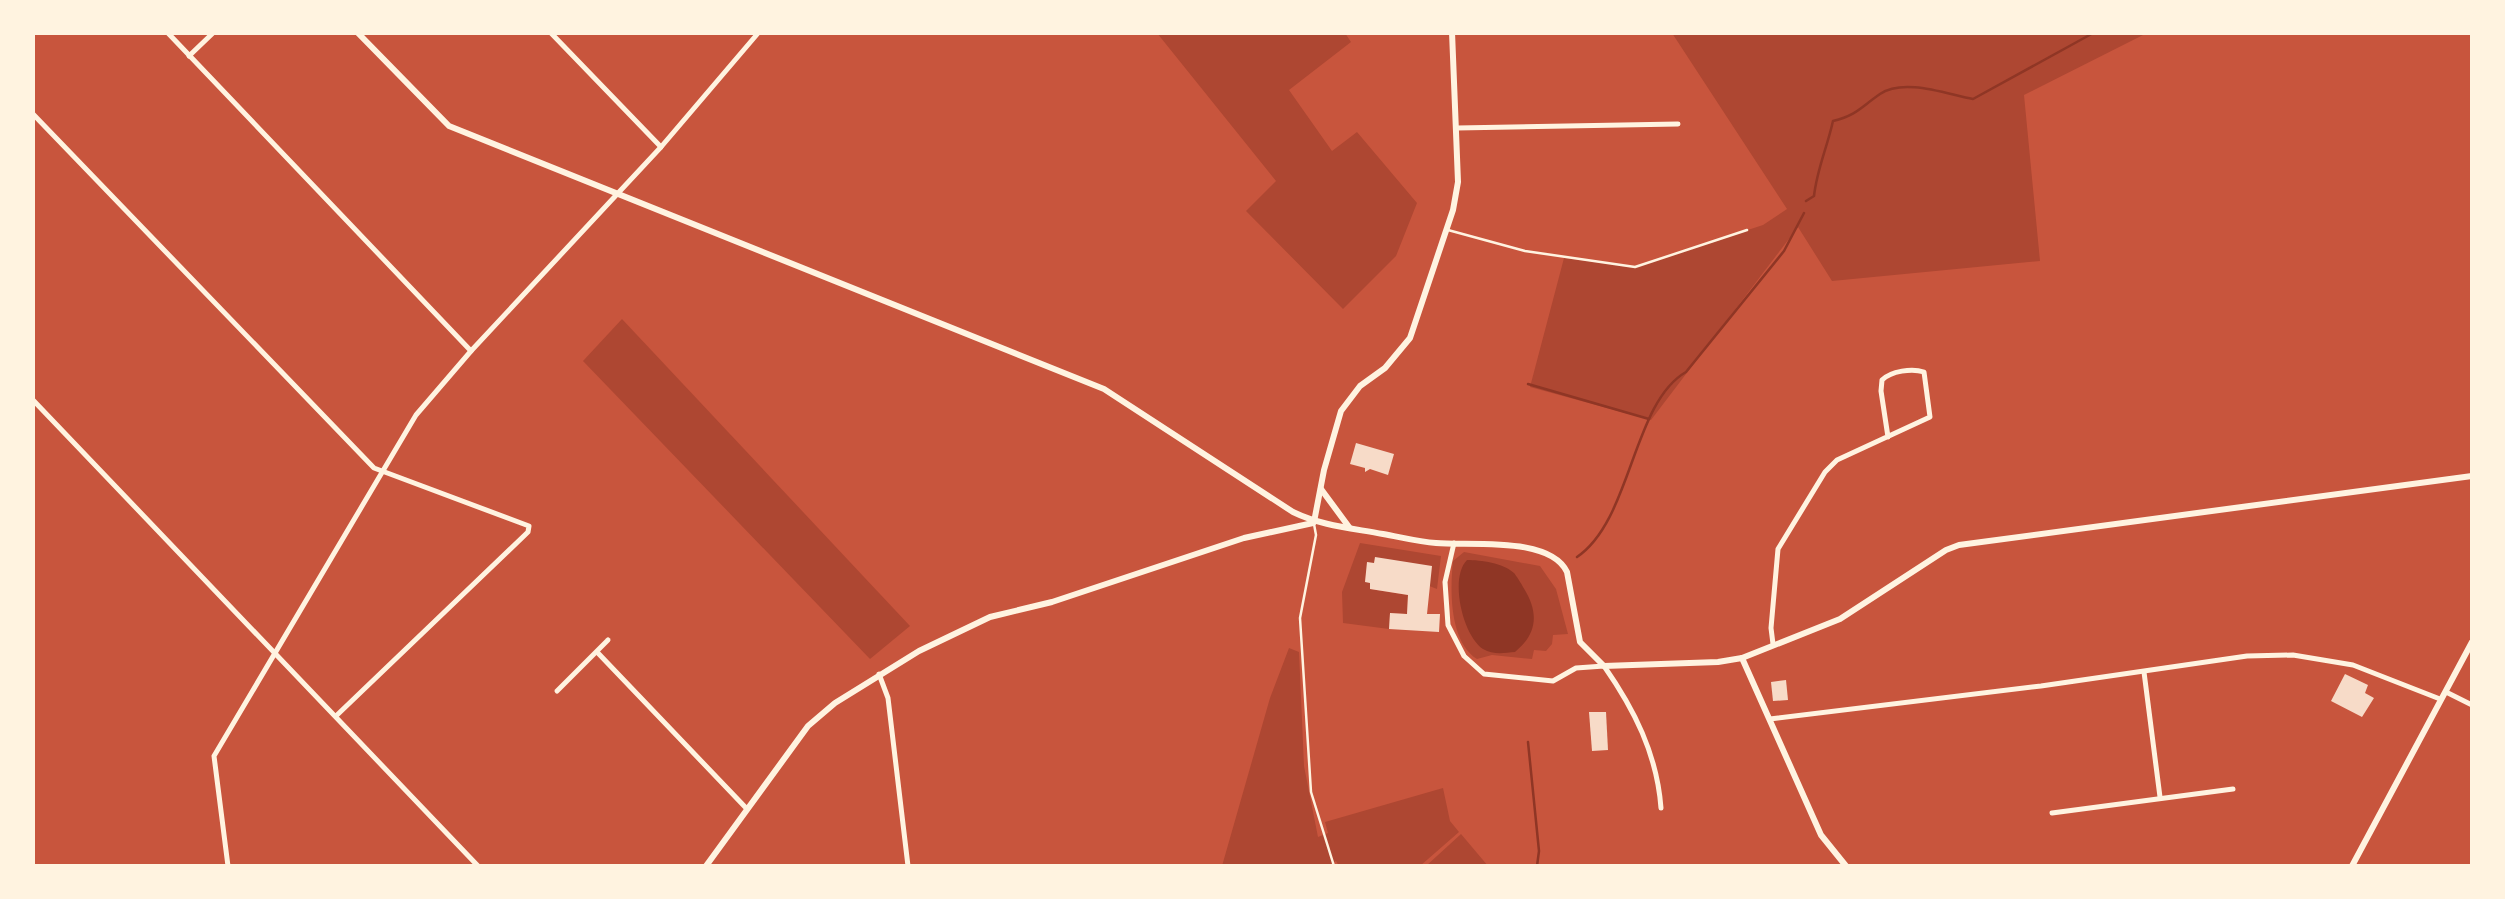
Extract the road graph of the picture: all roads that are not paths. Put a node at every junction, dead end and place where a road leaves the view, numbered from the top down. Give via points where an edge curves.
1 (167, 32) edge
2 (214, 32) edge
3 (357, 32) edge
4 (550, 32) edge
5 (759, 32) edge
6 (1452, 32) edge
7 (189, 56) junction
8 (32, 113) edge
9 (1678, 124) dead end
10 (1457, 128) junction
11 (661, 147) junction
12 (617, 194) junction
13 (1447, 230) junction
14 (1747, 230) dead end
15 (471, 351) junction
16 (32, 399) edge
17 (1888, 437) junction
18 (384, 472) junction
19 (2472, 476) edge
20 (1320, 488) junction
21 (1314, 522) junction
22 (1350, 529) junction
23 (1454, 543) junction
24 (608, 640) dead end
25 (2472, 642) edge
26 (1773, 644) junction
27 (597, 652) junction
28 (276, 653) junction
29 (1742, 658) junction
30 (1604, 666) junction
31 (2144, 671) junction
32 (879, 674) junction
33 (557, 691) dead end
34 (2444, 696) junction
35 (2472, 705) edge
36 (336, 716) junction
37 (1770, 719) junction
38 (2233, 789) dead end
39 (2160, 798) junction
40 (1661, 808) dead end
41 (749, 812) junction
42 (2052, 814) dead end
43 (228, 866) edge
44 (478, 866) edge
45 (706, 866) edge
46 (908, 866) edge
47 (1334, 866) edge
48 (1846, 866) edge
49 (2352, 866) edge

1 - 7 street
2 - 7 street
3 - 12 street via 449,126
4 - 11 street
5 - 11 street
6 - 10 street
7 - 15 street
8 - 18 street via 328,423
9 - 10 street
10 - 13 street via 1458,182
11 - 12 street
12 - 15 street
12 - 21 street via 1104,389
13 - 14 lane via 1525,252 1635,267
13 - 20 street via 1410,338 1340,411
15 - 18 street via 424,405
16 - 28 street
17 - 17 street via 1930,417 1924,372 1882,380
17 - 26 street via 1830,465 1780,540
18 - 28 street
18 - 36 street via 529,526 528,532
19 - 26 street via 1959,545 1840,620
20 - 21 street
20 - 22 street
21 - 22 street
21 - 32 street via 990,618
21 - 47 lane via 1300,618 1304,705 1312,792
22 - 23 street
23 - 30 street via 1515,547 1560,561 1580,642
23 - 30 street via 1445,579 1450,632 1484,674 1553,681 1576,668
24 - 27 street
25 - 34 street
26 - 29 street
27 - 33 street
27 - 41 street
28 - 36 street
28 - 43 street via 214,756
29 - 30 street
29 - 37 street
30 - 40 street via 1647,742
31 - 34 street via 2229,657 2307,656 2353,664
31 - 37 street
31 - 39 street
32 - 41 street via 808,726
32 - 46 street via 888,698
34 - 35 street
34 - 49 street
36 - 44 street
37 - 48 street via 1821,835
38 - 39 street
39 - 42 street
41 - 45 street

